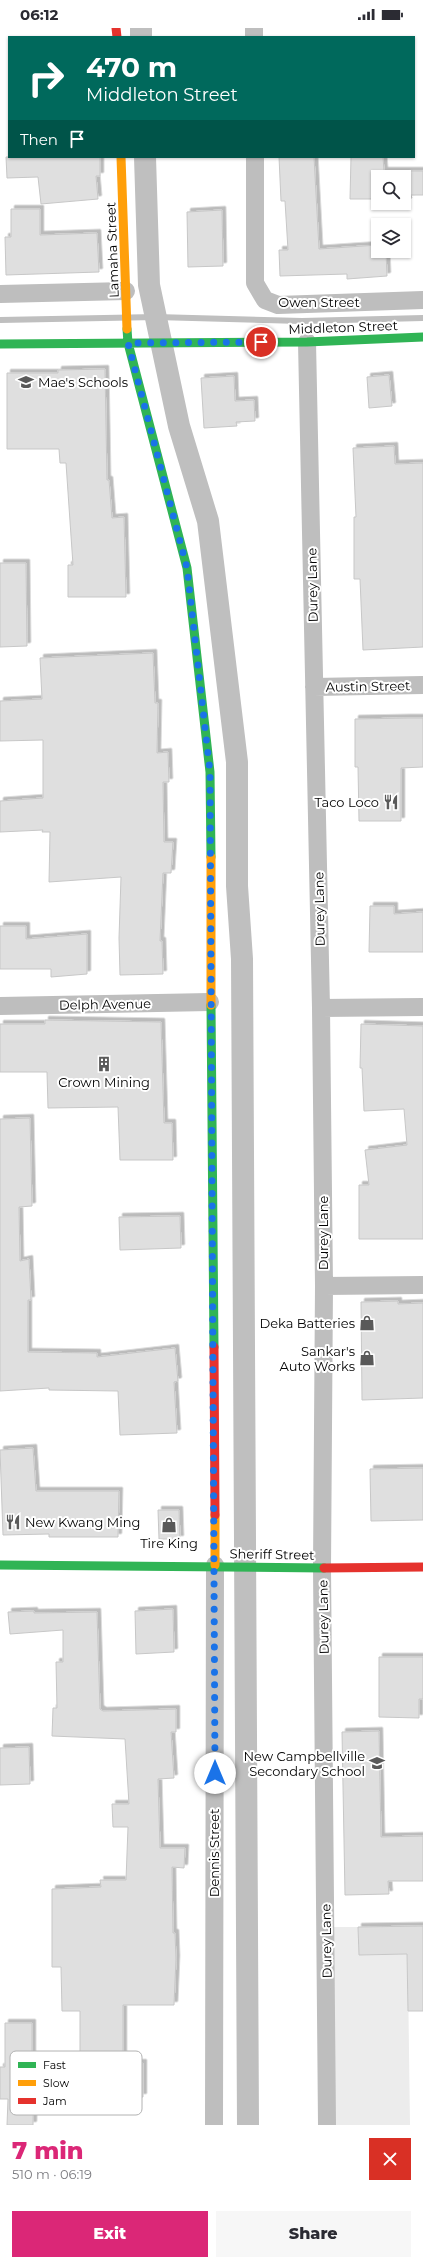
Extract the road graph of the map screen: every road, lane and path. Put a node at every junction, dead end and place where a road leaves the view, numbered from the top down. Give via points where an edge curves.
1 (121, 158) edge
2 (255, 158) edge
3 (0, 294) edge
4 (126, 295) junction
5 (423, 300) edge
6 (423, 337) edge
7 (128, 338) junction
8 (307, 342) junction
9 (0, 344) edge
10 (423, 685) edge
11 (314, 687) junction
12 (210, 1002) junction
13 (0, 1006) edge
14 (423, 1007) edge
15 (322, 1008) junction
16 (423, 1285) edge
17 (324, 1286) junction
18 (0, 1565) edge
19 (215, 1565) junction
20 (423, 1567) edge
21 (322, 1568) junction
22 (214, 2125) edge
23 (327, 2125) edge

1 - 4 street, Lamaha Street
2 - 5 street, Owen Street via 255,283 265,300 278,305
3 - 4 street
4 - 7 street, Lamaha Street
6 - 8 street, Middleton Street
7 - 8 street, Middleton Street via 148,342 183,343
7 - 9 street, Middleton Street
7 - 12 street, Dennis Street via 187,568 210,772
8 - 11 street, Durey Lane
10 - 11 street, Austin Street
11 - 15 street, Durey Lane
12 - 13 street, Delph Avenue
12 - 19 street, Dennis Street
14 - 15 street
15 - 17 street, Durey Lane
16 - 17 street
17 - 21 street, Durey Lane
18 - 19 street, Sheriff Street
19 - 21 street, Sheriff Street
19 - 22 street, Dennis Street
20 - 21 street, Sheriff Street
21 - 23 street, Durey Lane

